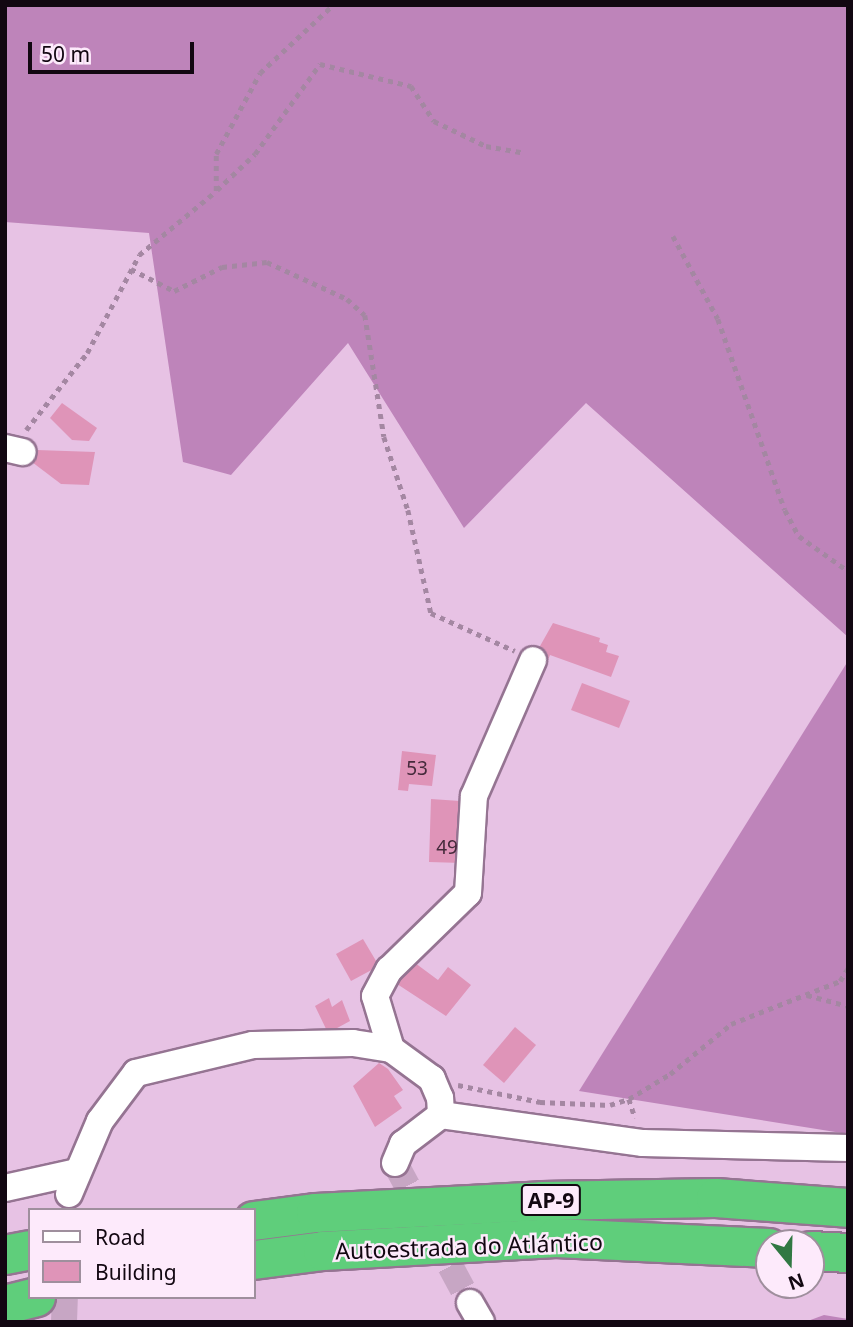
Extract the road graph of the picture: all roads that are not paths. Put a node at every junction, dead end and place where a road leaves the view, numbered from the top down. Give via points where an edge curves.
1 (533, 660) road end
2 (391, 1049) junction
3 (441, 1115) junction
4 (848, 1148) edge
5 (395, 1163) dead end
6 (5, 1188) edge
7 (848, 1208) edge
8 (256, 1221) edge
9 (755, 1247) edge
10 (28, 1250) edge
11 (825, 1252) edge
12 (848, 1253) edge
13 (5, 1255) edge
14 (256, 1260) edge
15 (28, 1299) edge
16 (5, 1305) edge

1 - 2 street via 474,796 468,893 389,970 375,996
2 - 3 street via 432,1079
2 - 6 street via 353,1043 253,1045 136,1073 100,1121 73,1183
3 - 4 street via 643,1143
3 - 5 street via 403,1144
7 - 8 highway, Autoestrada do Atlántico / AP-9 via 716,1198 542,1200
9 - 14 highway, Autoestrada do Atlántico / AP-9 via 556,1238 323,1251
10 - 13 highway
11 - 12 highway
15 - 16 highway

